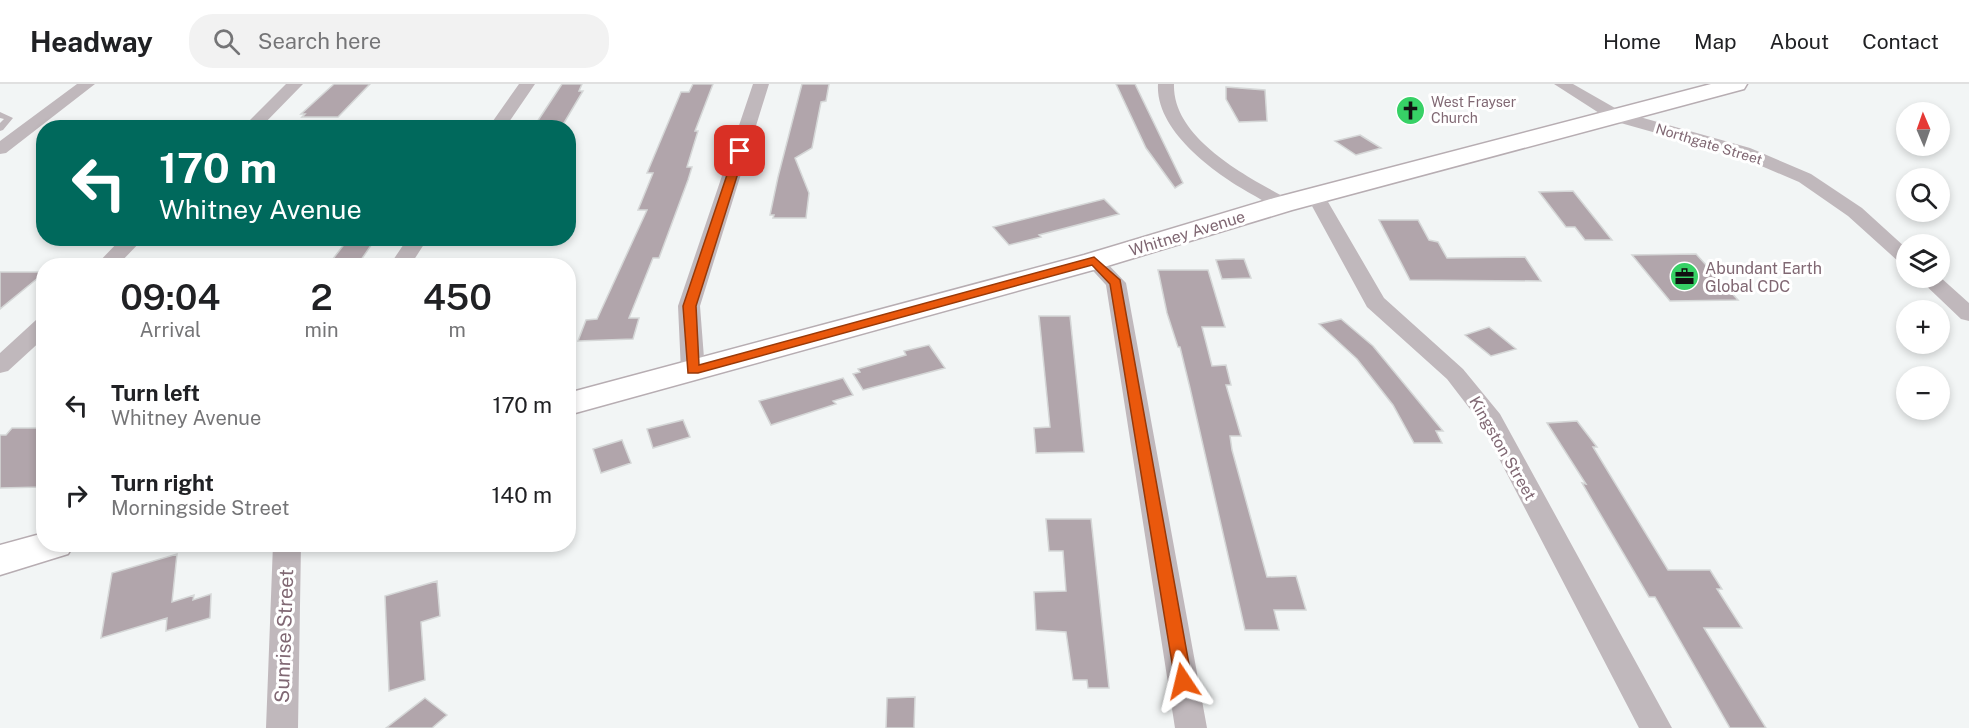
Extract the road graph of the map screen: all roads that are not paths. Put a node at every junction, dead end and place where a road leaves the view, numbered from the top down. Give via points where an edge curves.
1 (87, 84) edge
2 (295, 84) edge
3 (526, 84) edge
4 (761, 84) edge
5 (1166, 84) edge
6 (1562, 84) edge
7 (1736, 84) edge
8 (4, 116) edge
9 (1616, 116) junction
10 (39, 120) edge
11 (257, 120) edge
12 (501, 120) edge
13 (36, 122) edge
14 (0, 128) edge
15 (0, 149) edge
16 (1316, 195) junction
17 (1282, 204) junction
18 (126, 246) edge
19 (1896, 249) edge
20 (113, 258) edge
21 (1094, 261) junction
22 (1939, 288) edge
23 (1969, 314) edge
24 (36, 332) edge
25 (0, 366) edge
26 (693, 370) junction
27 (576, 402) edge
28 (36, 550) edge
29 (287, 552) edge
30 (0, 560) edge
31 (282, 728) edge
32 (1191, 728) edge
33 (1656, 728) edge

1 - 10 street
2 - 11 street
3 - 12 street
4 - 26 street via 689,306
5 - 17 street via 1164,91 1177,123 1220,166
6 - 9 street, Northgate Street
7 - 9 main road, Whitney Avenue
8 - 14 lane
9 - 16 main road, Whitney Avenue
9 - 19 street, Northgate Street via 1743,152 1805,178 1856,212
13 - 15 street
16 - 17 main road, Whitney Avenue
16 - 33 street, Kingston Street via 1375,302 1455,374 1491,420
17 - 21 main road, Whitney Avenue
18 - 20 street
21 - 26 main road, Whitney Avenue
21 - 32 street via 1116,283
22 - 23 street
24 - 25 street
26 - 27 main road, Whitney Avenue
28 - 30 main road
29 - 31 street, Sunrise Street

